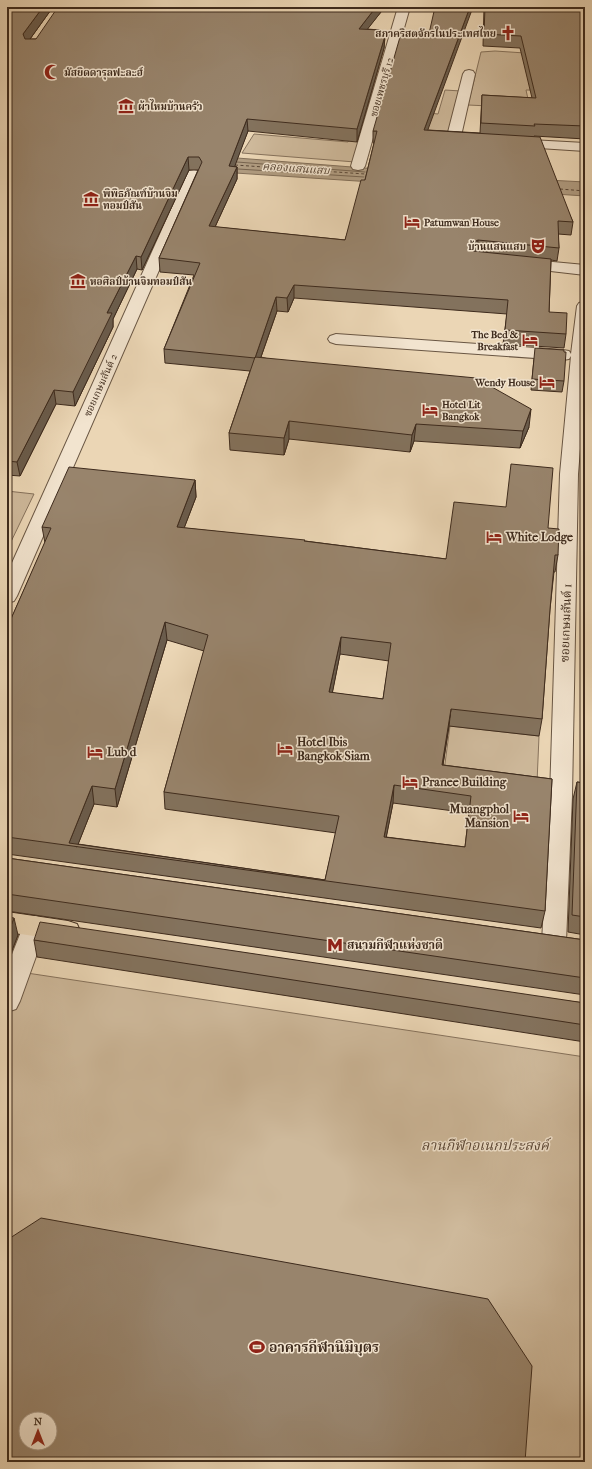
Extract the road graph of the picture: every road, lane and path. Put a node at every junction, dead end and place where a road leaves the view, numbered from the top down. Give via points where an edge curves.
1 (404, 7) edge
2 (470, 74) dead end
3 (484, 141) edge
4 (500, 142) edge
5 (585, 147) edge
6 (358, 166) dead end
7 (194, 174) edge
8 (507, 262) edge
9 (585, 270) edge
10 (585, 306) edge
11 (336, 339) dead end
12 (579, 356) junction
13 (579, 418) edge
14 (578, 448) edge
15 (7, 596) edge
16 (7, 922) edge
17 (35, 926) junction
18 (90, 935) edge
19 (554, 942) edge
20 (7, 1001) edge

1 - 6 street, ซอยเพชรบุรี 12
2 - 3 street via 453,140
4 - 5 street
7 - 15 street, ซอยเกษมสันต์ 2
8 - 9 street
10 - 12 street, ซอยเกษมสันต์ 1
11 - 12 street
12 - 13 street, ซอยเกษมสันต์ 1
13 - 14 street, ซอยเกษมสันต์ 1
14 - 19 street, ซอยเกษมสันต์ 1 via 566,526 568,577
16 - 17 main road
17 - 18 main road
17 - 20 street

